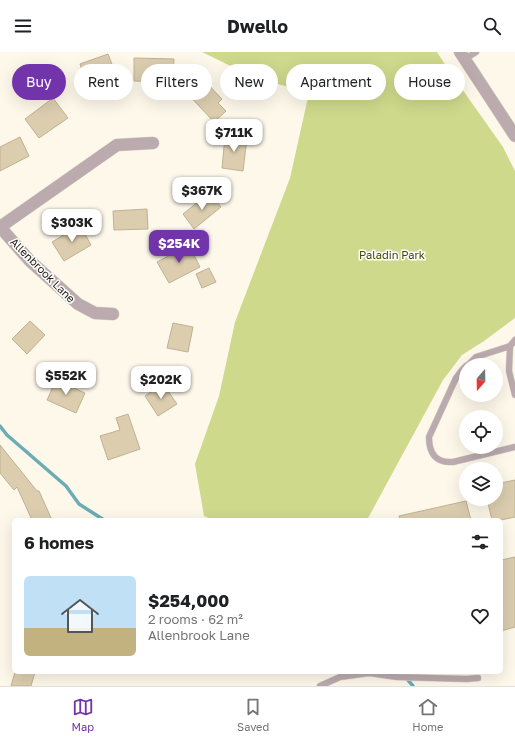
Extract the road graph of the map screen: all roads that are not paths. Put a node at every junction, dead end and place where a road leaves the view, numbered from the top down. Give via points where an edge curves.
1 (476, 52) edge
2 (462, 56) edge
3 (515, 136) edge
4 (153, 143) dead end
5 (0, 227) edge
6 (113, 314) dead end
7 (515, 340) edge
8 (510, 346) junction
9 (475, 358) edge
10 (459, 374) edge
11 (515, 395) edge
12 (515, 447) edge
13 (361, 674) edge
14 (376, 674) edge
15 (478, 678) dead end
16 (320, 686) edge

1 - 2 lane
2 - 3 street
4 - 5 street via 118,145
5 - 6 street, Allenbrook Lane via 30,261 78,304 95,313
7 - 8 lane
8 - 9 lane
8 - 11 lane via 509,371
10 - 12 lane via 429,437 429,446 434,456 446,463
13 - 16 lane via 340,677
14 - 15 lane via 398,677

